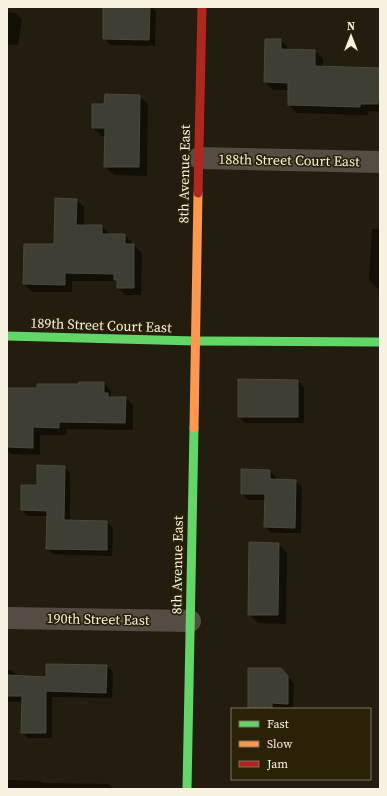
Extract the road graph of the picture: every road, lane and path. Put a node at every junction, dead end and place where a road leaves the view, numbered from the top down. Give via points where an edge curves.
1 (202, 7) edge
2 (199, 158) junction
3 (380, 162) edge
4 (7, 336) edge
5 (195, 341) junction
6 (380, 342) edge
7 (7, 618) edge
8 (190, 621) junction
9 (187, 789) edge

1 - 2 street, 8th Avenue East
2 - 3 street, 188th Street Court East
2 - 5 street, 8th Avenue East
4 - 5 street, 189th Street Court East
5 - 6 street
5 - 8 street, 8th Avenue East
7 - 8 street, 190th Street East
8 - 9 street, 8th Avenue East

